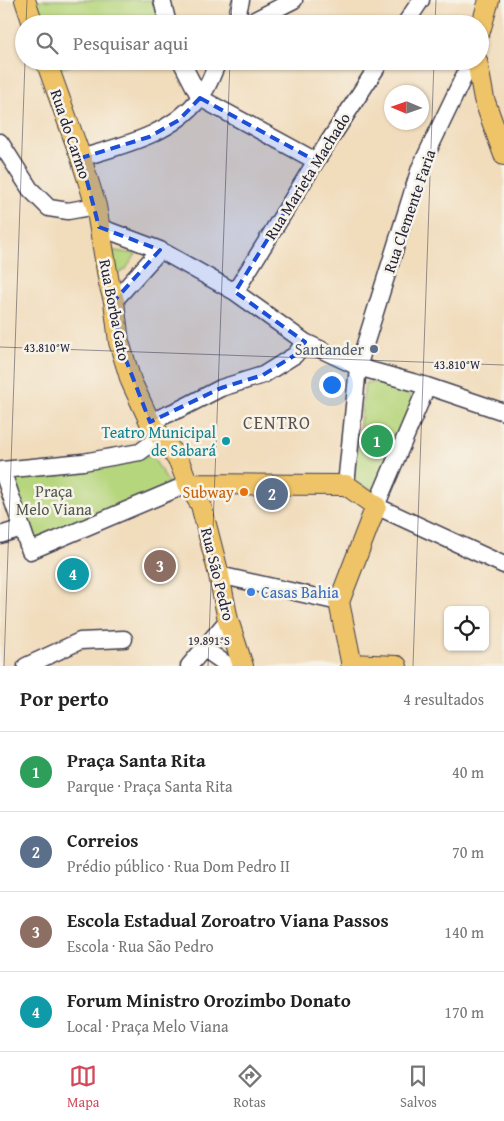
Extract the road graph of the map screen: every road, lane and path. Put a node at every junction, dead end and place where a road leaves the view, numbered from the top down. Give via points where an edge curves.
1 (25, 0) edge
2 (162, 0) edge
3 (241, 0) edge
4 (294, 0) edge
5 (421, 0) edge
6 (476, 0) edge
7 (489, 0) edge
8 (30, 15) edge
9 (166, 15) edge
10 (237, 15) edge
11 (265, 15) edge
12 (411, 15) edge
13 (477, 15) edge
14 (485, 15) edge
15 (49, 70) edge
16 (186, 70) edge
17 (214, 70) edge
18 (375, 70) edge
19 (468, 70) edge
20 (479, 70) edge
21 (200, 98) junction
22 (0, 142) edge
23 (504, 155) edge
24 (81, 158) junction
25 (316, 160) junction
26 (96, 206) junction
27 (99, 227) junction
28 (160, 250) junction
29 (235, 292) junction
30 (114, 302) junction
31 (305, 342) junction
32 (358, 367) junction
33 (427, 386) junction
34 (504, 412) edge
35 (155, 430) junction
36 (1, 471) edge
37 (188, 484) junction
38 (346, 485) junction
39 (376, 506) junction
40 (22, 528) junction
41 (0, 535) edge
42 (504, 564) edge
43 (219, 575) junction
44 (339, 602) junction
45 (228, 620) junction
46 (124, 639) dead end
47 (203, 648) junction
48 (352, 665) edge
49 (26, 666) edge
50 (189, 666) edge
51 (229, 666) edge
52 (243, 666) edge
53 (397, 666) edge

1 - 8 main road
2 - 9 street
3 - 10 street
4 - 11 street
5 - 12 street
6 - 13 main road
7 - 14 main road
15 - 24 main road, Rua do Carmo
16 - 21 street
17 - 21 street
18 - 25 street, Rua Marieta Machado
19 - 32 street, Rua Clemente Faria via 420,168
20 - 23 main road via 484,99
21 - 24 street via 179,120 148,137
21 - 25 street
22 - 26 street via 30,189 49,208 68,212
24 - 26 main road, Rua do Carmo
25 - 29 street, Rua Marieta Machado
26 - 27 main road, Rua Borba Gato
27 - 28 street
27 - 30 main road, Rua Borba Gato
28 - 29 street
28 - 30 street
29 - 31 street
30 - 35 main road, Rua Borba Gato via 119,342 131,381
31 - 32 street
31 - 35 street via 295,355 263,375 221,388 182,408
32 - 33 street
32 - 38 street, Rua Clemente Faria
33 - 34 street
33 - 39 street
35 - 36 street via 140,452
35 - 37 main road via 179,461
36 - 40 street
37 - 38 main road
37 - 40 street via 30,551
37 - 43 main road, Rua São Pedro via 201,505
38 - 39 main road
39 - 42 street
39 - 44 main road
40 - 41 street
43 - 44 street
43 - 45 main road, Rua São Pedro
44 - 48 main road
45 - 47 street
45 - 52 main road, Rua São Pedro
46 - 49 street via 80,640
47 - 50 street
47 - 51 street
48 - 53 main road

